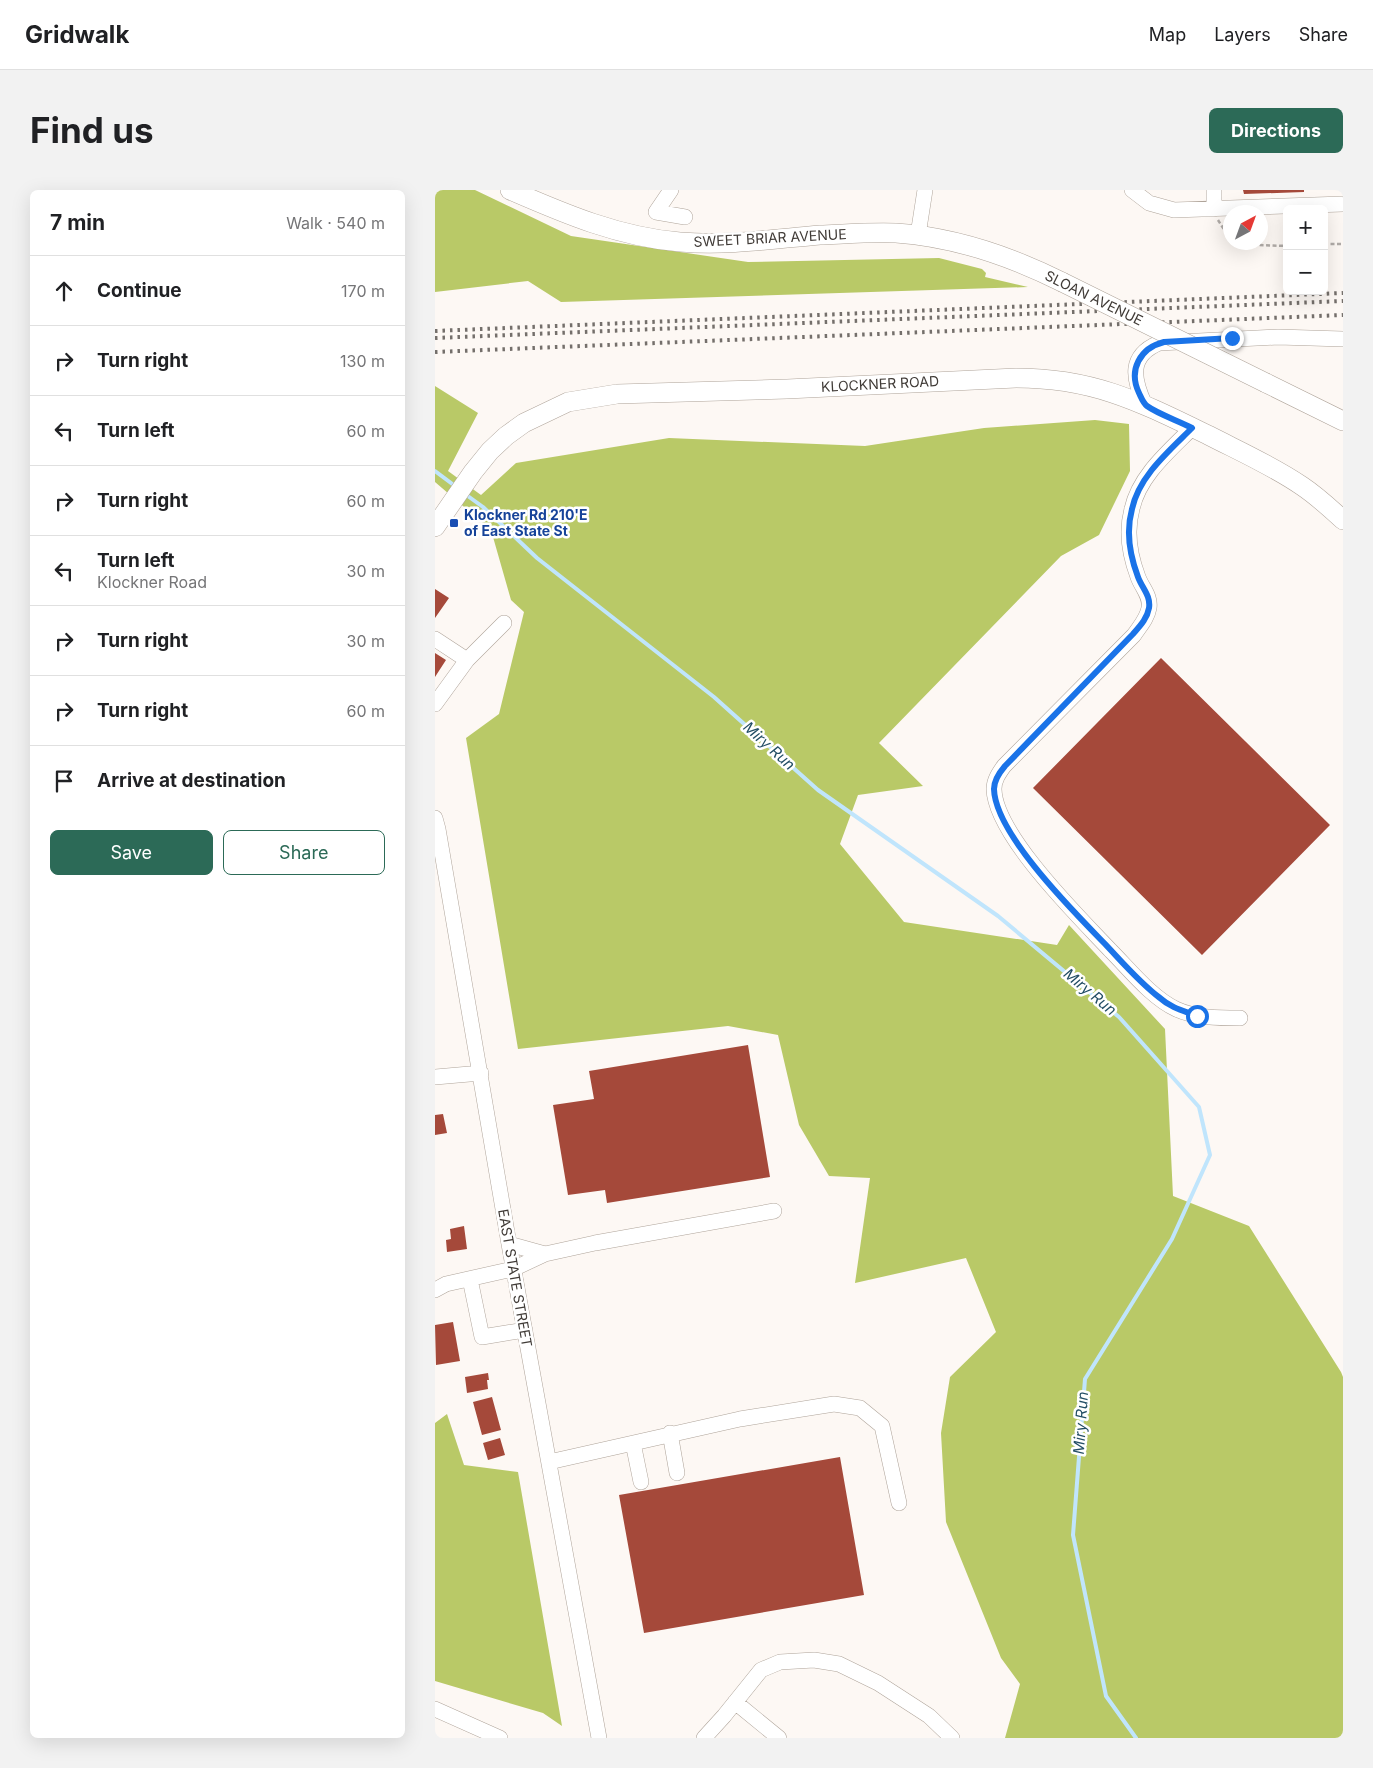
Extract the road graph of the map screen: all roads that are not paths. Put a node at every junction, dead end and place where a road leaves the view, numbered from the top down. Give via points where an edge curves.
1 (510, 190) edge
2 (671, 190) edge
3 (925, 190) edge
4 (1132, 190) edge
5 (1214, 190) edge
6 (1343, 204) edge
7 (1214, 209) junction
8 (685, 217) dead end
9 (918, 235) junction
10 (1343, 339) edge
11 (1145, 405) junction
12 (1343, 421) edge
13 (1192, 428) junction
14 (1343, 520) edge
15 (435, 527) edge
16 (504, 623) dead end
17 (435, 639) edge
18 (467, 660) junction
19 (435, 704) edge
20 (435, 818) edge
21 (440, 864) edge
22 (1240, 1018) dead end
23 (481, 1073) junction
24 (435, 1077) edge
25 (774, 1211) dead end
26 (509, 1244) junction
27 (545, 1254) junction
28 (513, 1269) junction
29 (470, 1279) junction
30 (435, 1290) edge
31 (525, 1330) junction
32 (670, 1434) junction
33 (633, 1443) junction
34 (549, 1462) junction
35 (677, 1474) dead end
36 (641, 1482) dead end
37 (899, 1503) dead end
38 (735, 1702) junction
39 (435, 1709) edge
40 (471, 1732) edge
41 (499, 1738) edge
42 (599, 1738) edge
43 (704, 1738) edge
44 (779, 1738) edge
45 (952, 1738) edge

1 - 9 main road, SWEET BRIAR AVENUE via 589,223 632,235 679,242 724,244 858,233
2 - 8 street via 656,212
3 - 9 street
4 - 7 street via 1149,203 1165,209
5 - 7 street
6 - 7 street
9 - 12 main road, SLOAN AVENUE, bridge via 1008,258 1045,273
10 - 11 street via 1278,337 1159,343 1143,353 1136,366 1137,388
11 - 13 main road, KLOCKNER ROAD
11 - 15 main road, KLOCKNER ROAD via 1084,384 1033,378 617,394 568,402 524,422 490,451
13 - 14 main road, KLOCKNER ROAD via 1300,484
13 - 22 street via 1149,474 1131,510 1131,553 1138,578 1148,595 1145,620 1005,766 996,779 994,790 1005,823 1053,890 1138,979 1176,1009 1197,1016
16 - 18 street
17 - 18 street
18 - 19 street
20 - 21 street, EAST STATE STREET
21 - 23 street, EAST STATE STREET
23 - 24 street
23 - 26 street, EAST STATE STREET
25 - 27 street
26 - 27 street
26 - 28 street, EAST STATE STREET
27 - 28 street
28 - 29 street
28 - 31 street, EAST STATE STREET
29 - 30 street
29 - 31 street via 481,1337
31 - 34 street, EAST STATE STREET
32 - 33 street
32 - 35 street
32 - 37 street via 833,1404 860,1408 882,1426
33 - 34 street
33 - 36 street
34 - 42 street, EAST STATE STREET
38 - 43 street
38 - 44 street
38 - 45 street via 761,1670 779,1662 814,1660 839,1664 878,1683 929,1716
39 - 40 street
40 - 41 street

